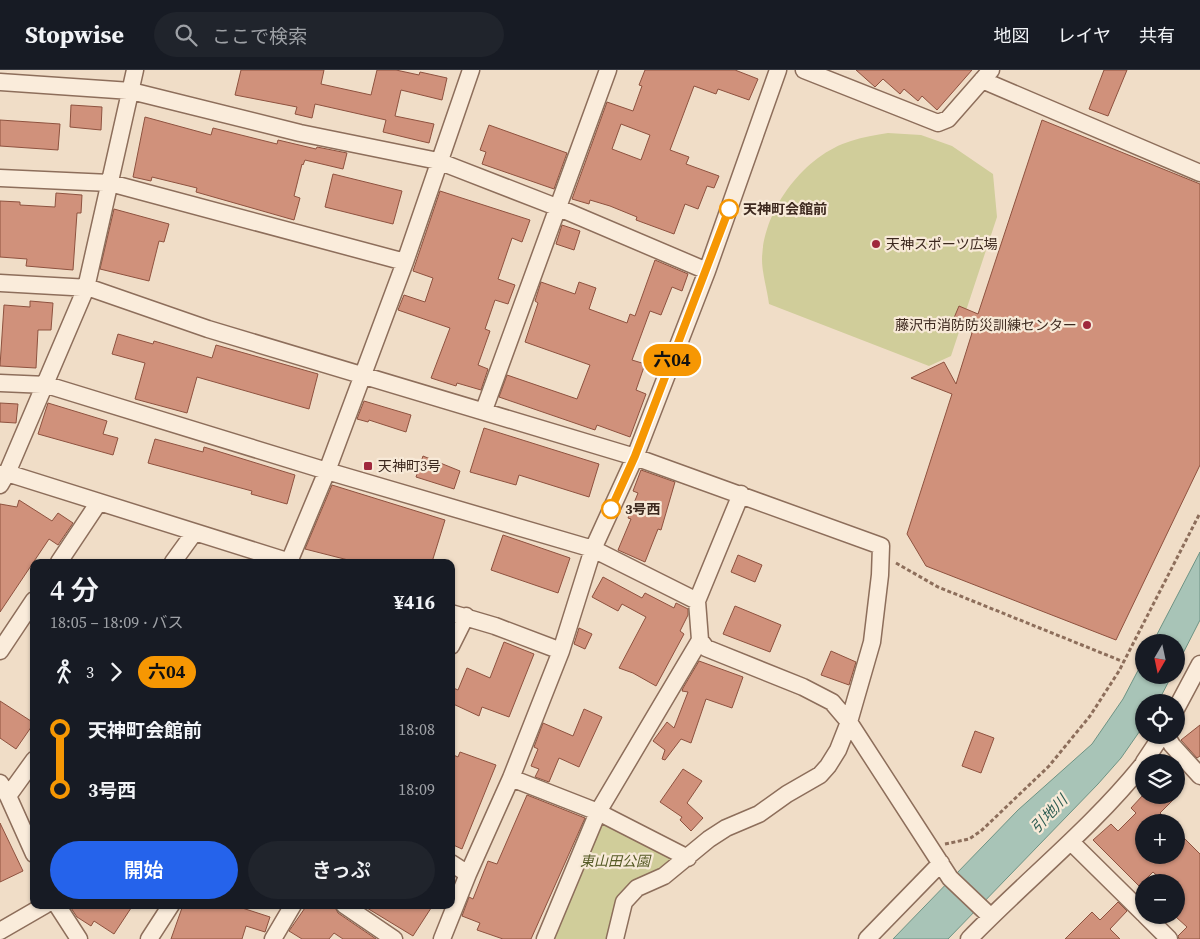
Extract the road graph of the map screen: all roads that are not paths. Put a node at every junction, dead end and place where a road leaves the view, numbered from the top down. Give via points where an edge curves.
1 (135, 70) edge
2 (470, 70) edge
3 (608, 70) edge
4 (778, 70) edge
5 (804, 70) edge
6 (986, 75) edge
7 (0, 82) edge
8 (131, 91) junction
9 (438, 161) junction
10 (1200, 173) edge
11 (0, 178) edge
12 (110, 183) junction
13 (559, 208) junction
14 (405, 262) junction
15 (707, 271) junction
16 (0, 283) edge
17 (86, 288) junction
18 (362, 375) junction
19 (0, 383) edge
20 (47, 385) junction
21 (484, 410) junction
22 (635, 456) junction
23 (327, 471) junction
24 (2, 477) edge
25 (741, 494) junction
26 (99, 502) junction
27 (194, 533) junction
28 (593, 549) junction
29 (61, 559) edge
30 (175, 559) edge
31 (279, 559) edge
32 (290, 559) edge
33 (696, 601) junction
34 (30, 606) edge
35 (458, 614) edge
36 (455, 628) edge
37 (700, 640) junction
38 (0, 652) edge
39 (561, 652) junction
40 (1200, 664) edge
41 (1184, 694) edge
42 (849, 722) junction
43 (1171, 744) edge
44 (30, 764) edge
45 (1135, 774) edge
46 (1199, 774) edge
47 (511, 778) junction
48 (4, 790) edge
49 (598, 812) junction
50 (1071, 842) junction
51 (30, 845) edge
52 (688, 858) junction
53 (941, 864) junction
54 (455, 866) edge
55 (468, 874) junction
56 (1135, 905) edge
57 (455, 906) edge
58 (38, 909) edge
59 (60, 909) edge
60 (168, 909) edge
61 (291, 909) edge
62 (350, 909) edge
63 (454, 909) edge
64 (986, 913) junction
65 (1154, 924) edge
66 (0, 931) edge
67 (79, 939) edge
68 (149, 939) edge
69 (273, 939) edge
70 (394, 939) edge
71 (442, 939) edge
72 (546, 939) edge
73 (615, 939) edge
74 (867, 939) edge
75 (969, 939) edge
76 (1169, 939) edge

1 - 8 street
2 - 9 street
3 - 13 street
4 - 15 street
5 - 6 street via 938,123 948,119
6 - 10 street
7 - 8 street
8 - 9 street via 300,133
8 - 12 street
9 - 13 street
9 - 14 street
11 - 12 street
12 - 14 street
12 - 17 street
13 - 15 street
13 - 21 street
14 - 18 street
15 - 22 street
16 - 17 street
17 - 18 street
17 - 20 street
18 - 21 street
18 - 23 street
19 - 20 street
20 - 23 street
20 - 24 street
21 - 22 street
22 - 25 street
22 - 28 street
23 - 28 street
23 - 32 street
24 - 26 street
25 - 33 street
25 - 42 street via 881,550 872,642
26 - 27 street
26 - 29 street
27 - 30 street
27 - 31 street
28 - 33 street
28 - 39 street
33 - 37 street
34 - 38 street
35 - 36 street
35 - 39 street
37 - 42 street via 706,648 832,702
37 - 49 street
39 - 47 street
40 - 41 street
42 - 52 street via 838,750 820,775 759,814 726,828
42 - 53 street
43 - 46 street
44 - 48 street
45 - 50 street
47 - 49 street
47 - 55 street
48 - 51 street
49 - 52 street
49 - 72 street
50 - 56 street
50 - 64 street
52 - 73 street via 664,876 637,888 624,902
53 - 64 street via 950,878
53 - 74 street
54 - 55 street
55 - 57 street
58 - 66 street
59 - 67 street
60 - 68 street
61 - 69 street
62 - 70 street
63 - 71 street
64 - 75 street
65 - 76 street

